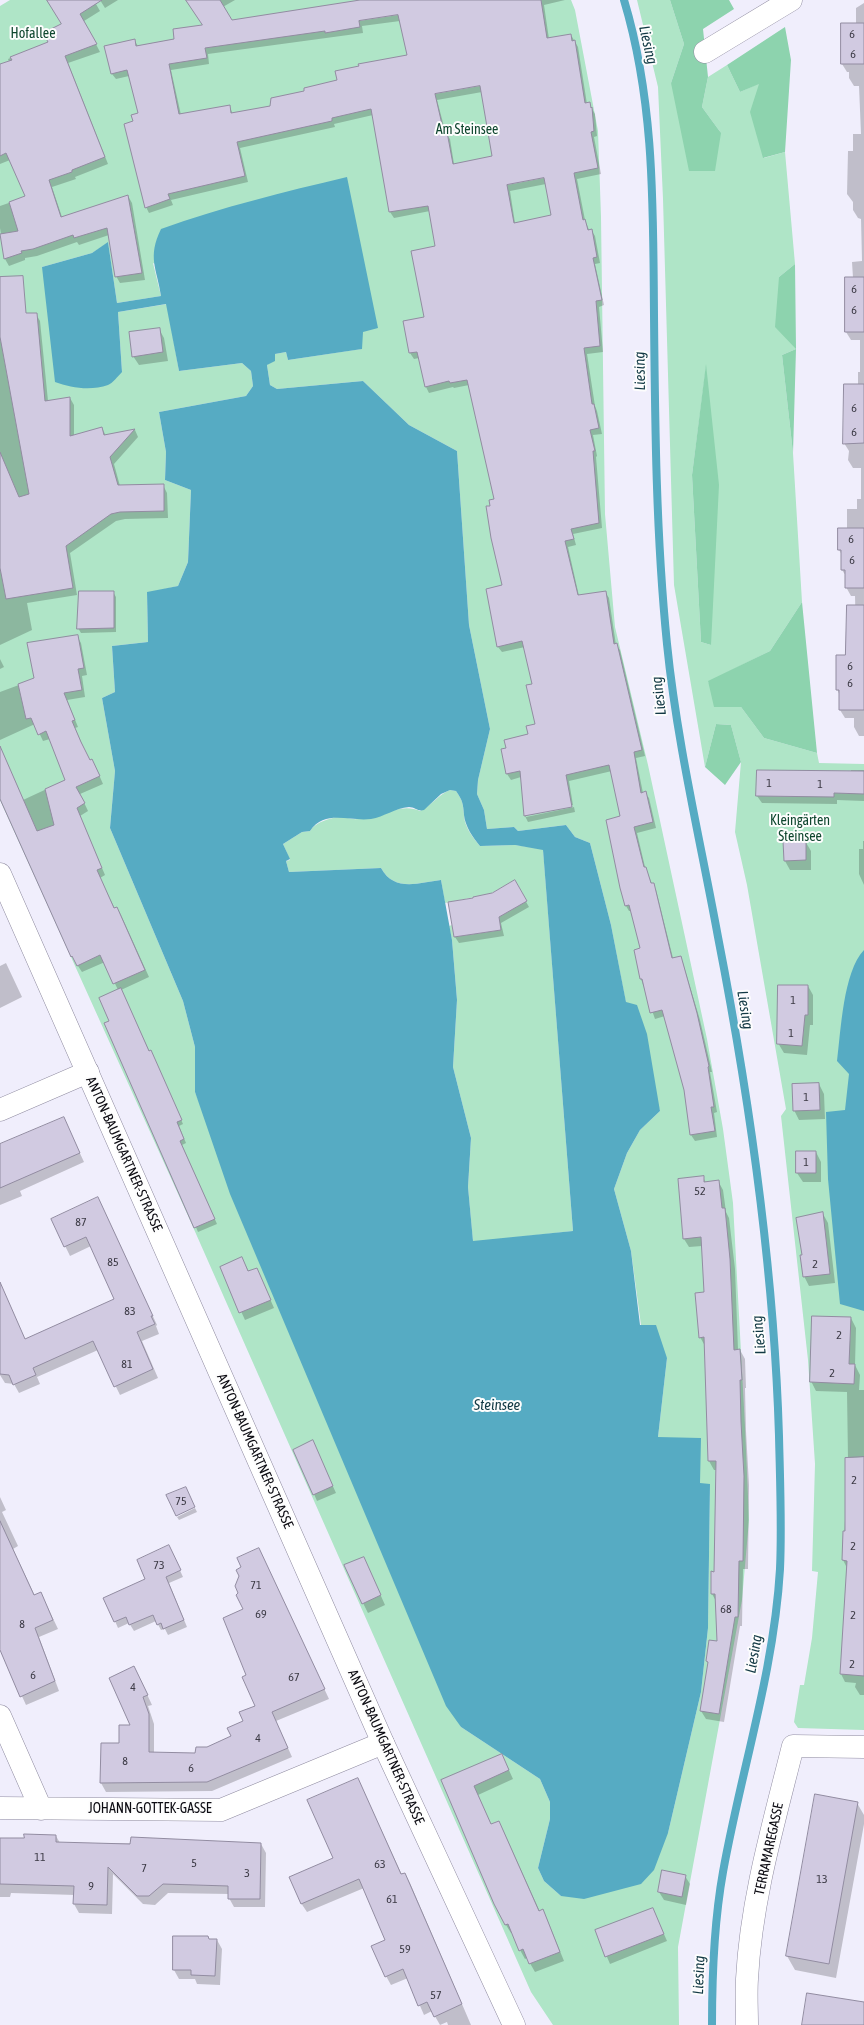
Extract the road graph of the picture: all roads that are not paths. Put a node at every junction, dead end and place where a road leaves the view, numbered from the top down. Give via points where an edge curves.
1 (792, 0) edge
2 (705, 52) dead end
3 (0, 874) edge
4 (88, 1072) junction
5 (0, 1110) edge
6 (0, 1716) edge
7 (383, 1743) junction
8 (864, 1747) edge
9 (0, 1808) edge
10 (40, 1809) junction
11 (514, 2025) edge
12 (748, 2025) edge

1 - 2 main road
3 - 4 main road, ANTON-BAUMGARTNER-STRASSE
4 - 5 main road
4 - 7 main road, ANTON-BAUMGARTNER-STRASSE
6 - 10 main road
7 - 10 main road, JOHANN-GOTTEK-GASSE via 221,1810
7 - 11 main road, ANTON-BAUMGARTNER-STRASSE
8 - 12 main road, TERRAMAREGASSE via 793,1746 766,1852 750,1941 747,1980
9 - 10 main road, JOHANN-GOTTEK-GASSE

